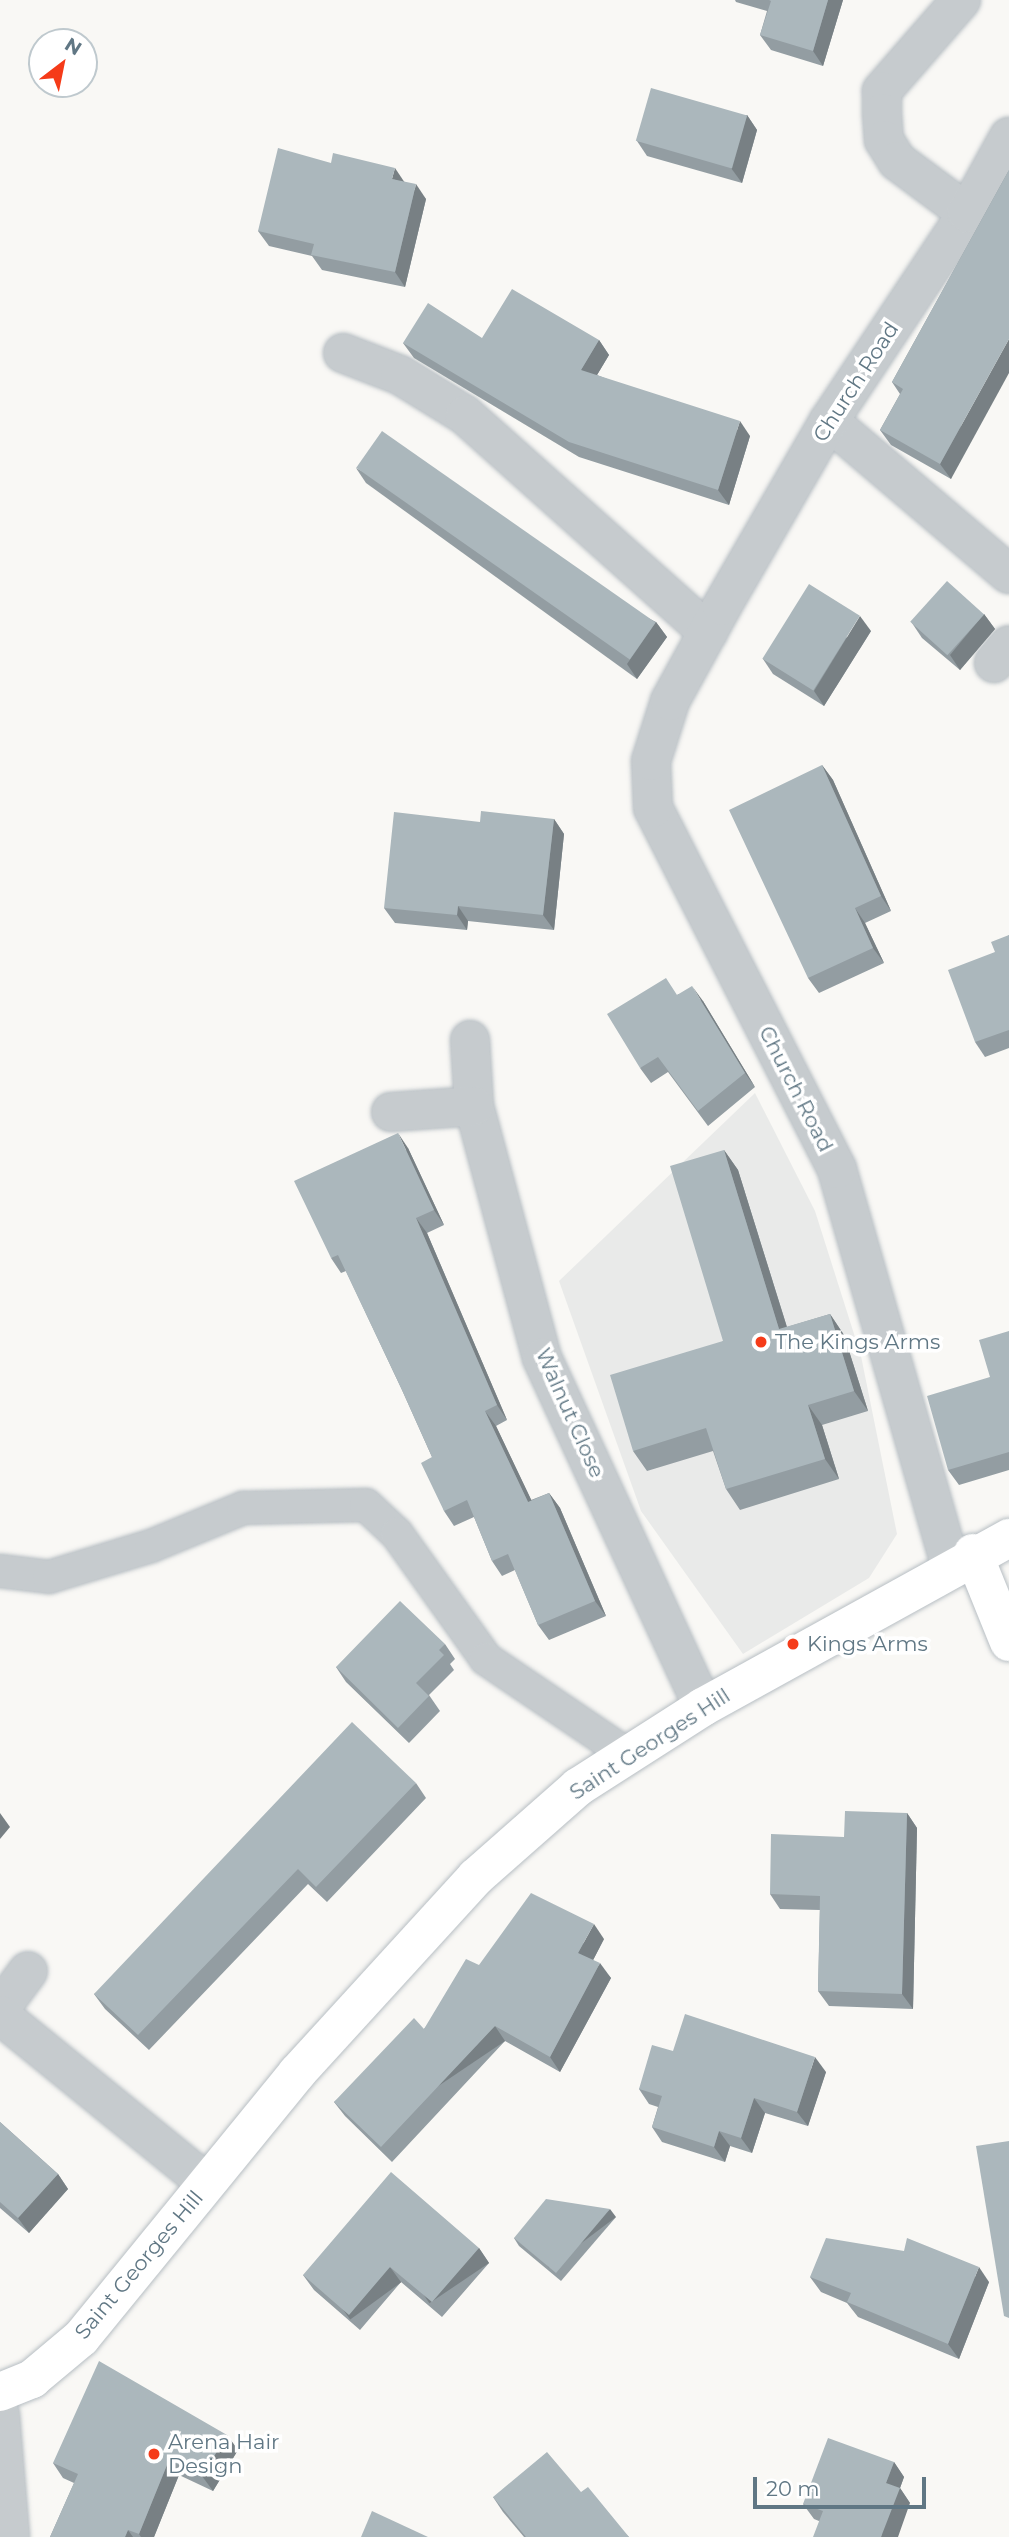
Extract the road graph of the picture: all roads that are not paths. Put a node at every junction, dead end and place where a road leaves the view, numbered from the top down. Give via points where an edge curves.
1 (961, 0) edge
2 (1009, 137) edge
3 (967, 213) junction
4 (343, 353) dead end
5 (829, 421) junction
6 (1009, 574) edge
7 (708, 632) junction
8 (470, 1040) dead end
9 (474, 1106) junction
10 (391, 1112) dead end
11 (1009, 1538) edge
12 (962, 1560) junction
13 (0, 1571) edge
14 (1009, 1642) edge
15 (703, 1707) junction
16 (628, 1755) junction
17 (28, 1971) dead end
18 (0, 2009) edge
19 (0, 2015) edge
20 (207, 2183) junction
21 (0, 2392) edge
22 (0, 2415) edge
23 (4, 2460) edge
24 (10, 2537) edge

1 - 3 street via 882,91 882,102 884,140 897,161
2 - 3 street, Church Road
3 - 5 street, Church Road
4 - 7 street via 400,374 465,415
5 - 6 street
5 - 7 street, Church Road
7 - 12 street, Church Road via 670,701 651,761 653,808 836,1169
8 - 9 street, Walnut Close
9 - 10 street
9 - 15 street, Walnut Close via 542,1358
11 - 12 street, Saint Georges Hill
12 - 14 street
12 - 15 street, Saint Georges Hill
13 - 16 lane via 49,1577 150,1546 243,1508 366,1505 397,1534 486,1659
15 - 16 street, Saint Georges Hill
16 - 20 street, Saint Georges Hill via 578,1787 476,1877 297,2073
17 - 18 street
19 - 20 street, Saint Georges Hill
20 - 21 street, Saint Georges Hill via 81,2338 32,2379
22 - 23 street
23 - 24 street

